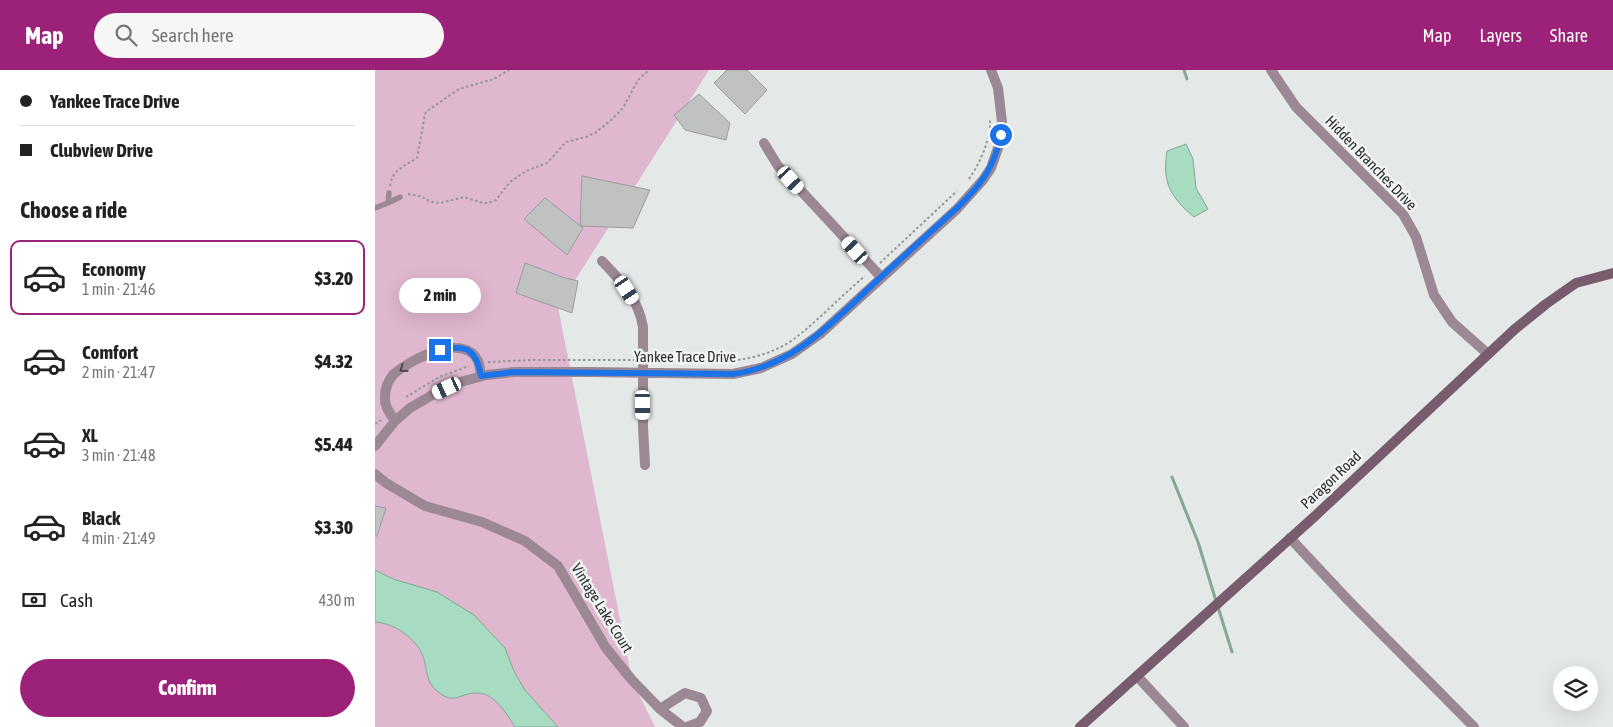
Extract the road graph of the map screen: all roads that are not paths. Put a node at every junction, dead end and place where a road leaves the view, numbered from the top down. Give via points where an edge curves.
1 (991, 70) edge
2 (1271, 70) edge
3 (764, 143) dead end
4 (389, 193) road end
5 (400, 197) road end
6 (388, 202) junction
7 (375, 208) edge
8 (602, 261) dead end
9 (1613, 273) edge
10 (881, 277) junction
11 (1488, 354) junction
12 (644, 373) junction
13 (481, 376) junction
14 (395, 421) junction
15 (375, 446) edge
16 (645, 465) dead end
17 (375, 474) edge
18 (1290, 538) junction
19 (1137, 676) junction
20 (660, 709) junction
21 (683, 727) edge
22 (687, 727) edge
23 (1080, 727) edge
24 (1184, 727) edge
25 (1474, 727) edge

1 - 10 street, Yankee Trace Drive via 998,88 1002,122 991,168 977,189
2 - 11 street, Hidden Branches Drive via 1296,107 1403,214 1416,237 1434,294 1452,322
3 - 10 street via 779,166
4 - 6 lane
5 - 6 lane
6 - 7 lane
8 - 12 street via 637,304 643,327
9 - 11 street, Paragon Road via 1576,283
10 - 12 street, Yankee Trace Drive via 804,346 761,368 733,374
11 - 18 street, Paragon Road
12 - 13 street, Yankee Trace Drive via 514,372
12 - 16 street
13 - 14 street, Yankee Trace Drive via 434,394
13 -> 14 street via 478,360 462,348 440,350 415,360 393,375 389,382 385,402
14 - 15 street, Yankee Trace Drive
17 - 20 street, Vintage Lake Court via 425,506 483,522 525,541 558,566 606,648
18 - 19 street, Paragon Road
18 - 25 street
19 - 23 street, Paragon Road
19 - 24 street
20 - 21 street, Vintage Lake Court
20 - 22 street via 685,693 701,698 707,711 700,722

